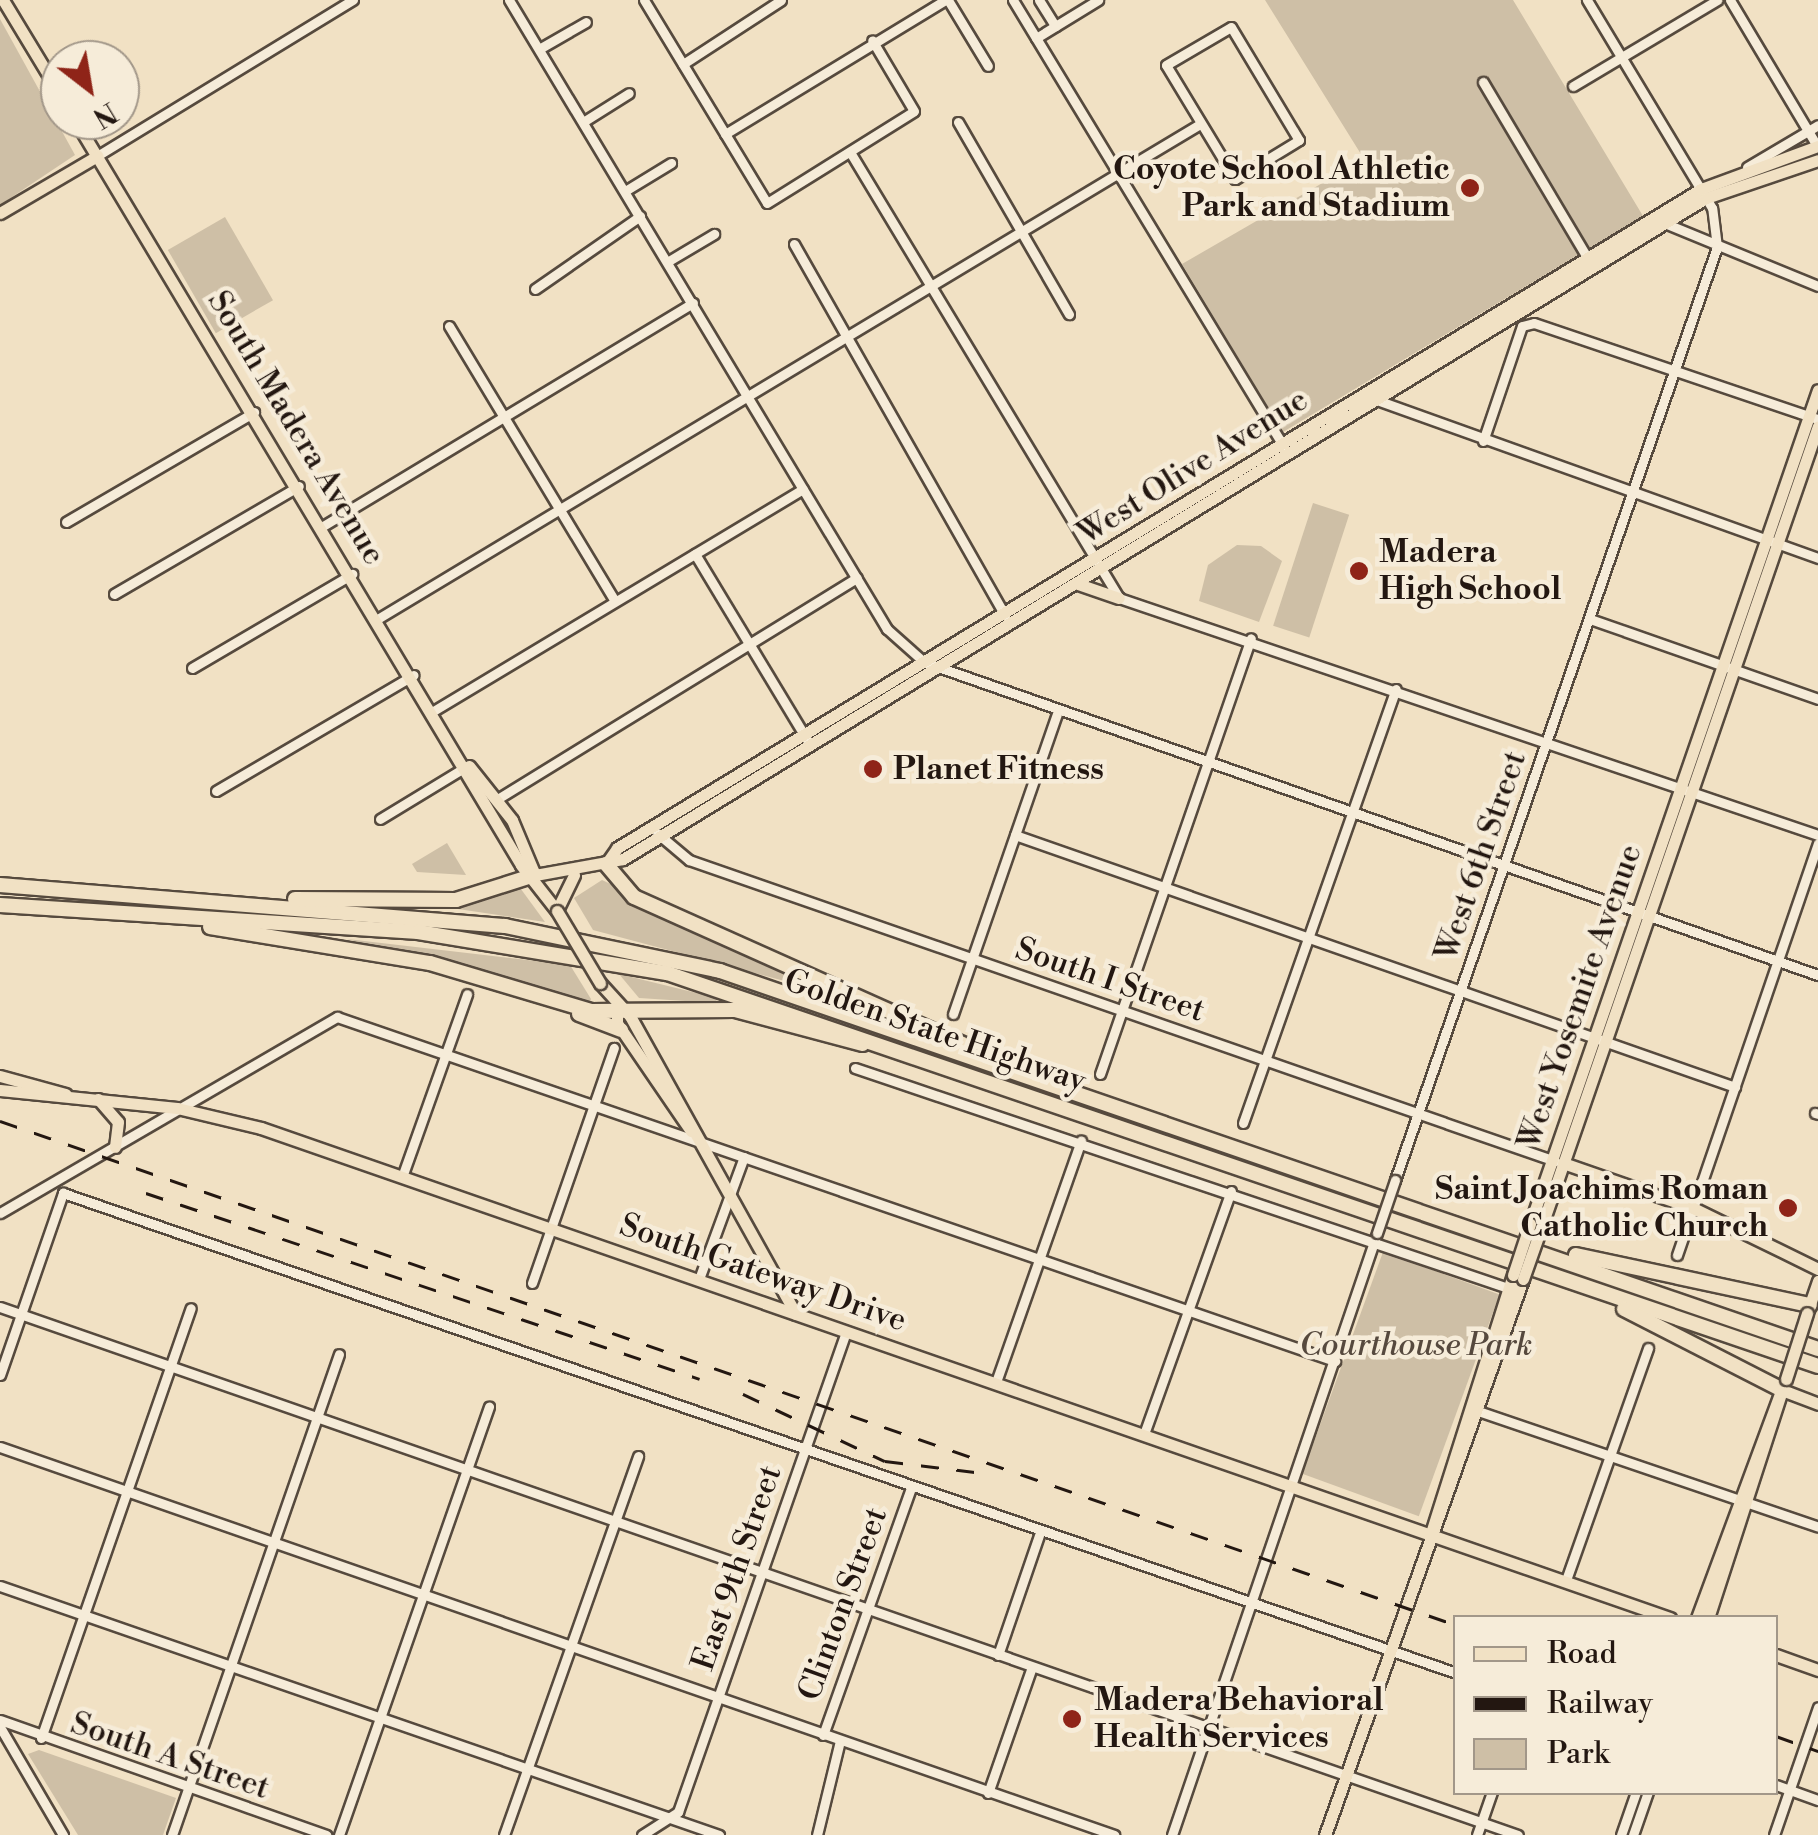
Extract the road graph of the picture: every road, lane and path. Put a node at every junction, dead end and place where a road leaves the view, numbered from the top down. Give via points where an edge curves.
1 (3, 0) edge
2 (352, 0) edge
3 (509, 0) edge
4 (644, 0) edge
5 (781, 0) edge
6 (946, 0) edge
7 (1013, 0) edge
8 (1039, 0) edge
9 (1098, 0) edge
10 (1587, 0) edge
11 (1717, 0) edge
12 (1730, 0) edge
13 (586, 22) dead end
14 (1055, 26) junction
15 (1036, 38) junction
16 (872, 40) junction
17 (539, 50) junction
18 (1622, 57) junction
19 (40, 61) edge
20 (683, 64) junction
21 (988, 66) dead end
22 (1483, 82) dead end
23 (1573, 86) dead end
24 (629, 93) dead end
25 (583, 122) junction
26 (958, 122) dead end
27 (1200, 124) junction
28 (1814, 128) edge
29 (726, 134) junction
30 (88, 140) edge
31 (1817, 146) edge
32 (850, 152) junction
33 (97, 156) junction
34 (1818, 160) edge
35 (672, 163) dead end
36 (1778, 170) junction
37 (1118, 173) junction
38 (1739, 173) junction
39 (625, 191) junction
40 (1704, 193) junction
41 (0, 213) edge
42 (640, 216) junction
43 (1666, 224) junction
44 (1020, 232) junction
45 (714, 234) dead end
46 (794, 244) dead end
47 (1717, 247) junction
48 (1588, 257) junction
49 (667, 262) junction
50 (928, 286) junction
51 (1818, 286) edge
52 (535, 289) dead end
53 (693, 303) junction
54 (1069, 314) dead end
55 (449, 326) dead end
56 (844, 338) junction
57 (1675, 372) junction
58 (1818, 390) edge
59 (1362, 394) junction
60 (749, 395) junction
61 (1379, 401) junction
62 (254, 412) junction
63 (502, 415) junction
64 (1815, 420) edge
65 (1281, 442) junction
66 (1483, 442) junction
67 (1289, 456) junction
68 (299, 486) junction
69 (803, 488) junction
70 (1633, 497) junction
71 (558, 508) junction
72 (66, 522) dead end
73 (323, 526) junction
74 (1772, 542) junction
75 (694, 554) junction
76 (1818, 558) edge
77 (1098, 566) junction
78 (352, 574) junction
79 (857, 578) junction
80 (1078, 584) junction
81 (114, 594) dead end
82 (1119, 598) junction
83 (615, 601) junction
84 (1005, 616) junction
85 (379, 618) junction
86 (1590, 618) junction
87 (1251, 638) junction
88 (750, 646) junction
89 (924, 662) junction
90 (1727, 667) junction
91 (192, 668) dead end
92 (939, 668) junction
93 (414, 675) junction
94 (1396, 689) junction
95 (1818, 699) edge
96 (434, 710) junction
97 (1057, 712) junction
98 (806, 740) junction
99 (1548, 743) junction
100 (1207, 763) junction
101 (469, 766) junction
102 (216, 791) dead end
103 (1685, 792) junction
104 (498, 798) junction
105 (1351, 814) junction
106 (380, 819) dead end
107 (656, 832) junction
108 (1015, 835) junction
109 (1818, 835) edge
110 (1818, 844) edge
111 (606, 864) junction
112 (1504, 868) junction
113 (578, 873) junction
114 (535, 874) junction
115 (0, 885) edge
116 (1164, 887) junction
117 (123, 894) junction
118 (0, 904) edge
119 (557, 910) junction
120 (120, 912) junction
121 (1642, 916) junction
122 (1309, 938) junction
123 (972, 959) junction
124 (1778, 962) junction
125 (1818, 975) edge
126 (1460, 990) junction
127 (467, 994) dead end
128 (548, 1000) junction
129 (616, 1008) junction
130 (1121, 1009) junction
131 (953, 1014) dead end
132 (622, 1030) junction
133 (1600, 1038) junction
134 (614, 1048) dead end
135 (446, 1054) junction
136 (990, 1060) junction
137 (1266, 1060) junction
138 (855, 1068) dead end
139 (1100, 1074) dead end
140 (979, 1075) junction
141 (0, 1076) edge
142 (1735, 1086) junction
143 (0, 1090) edge
144 (70, 1096) junction
145 (94, 1097) junction
146 (595, 1105) junction
147 (177, 1108) junction
148 (1416, 1113) junction
149 (1244, 1123) dead end
150 (694, 1136) junction
151 (1081, 1140) junction
152 (115, 1146) junction
153 (744, 1158) junction
154 (1558, 1162) junction
155 (402, 1176) junction
156 (56, 1181) junction
157 (1231, 1191) junction
158 (63, 1193) junction
159 (728, 1199) junction
160 (1693, 1208) junction
161 (0, 1213) edge
162 (551, 1228) junction
163 (1375, 1237) junction
164 (1516, 1241) junction
165 (1677, 1255) dead end
166 (1039, 1259) junction
167 (1818, 1269) edge
168 (700, 1279) junction
169 (1818, 1281) edge
170 (1569, 1282) junction
171 (532, 1283) dead end
172 (1513, 1290) junction
173 (0, 1307) edge
174 (191, 1308) dead end
175 (1808, 1309) junction
176 (1188, 1310) junction
177 (21, 1314) junction
178 (796, 1314) junction
179 (846, 1332) junction
180 (1648, 1348) dead end
181 (1818, 1349) edge
182 (339, 1354) dead end
183 (1335, 1361) junction
184 (170, 1366) junction
185 (1818, 1366) edge
186 (0, 1374) edge
187 (996, 1382) junction
188 (1784, 1385) junction
189 (1818, 1404) edge
190 (489, 1407) dead end
191 (1472, 1409) junction
192 (316, 1417) junction
193 (1144, 1434) junction
194 (0, 1447) edge
195 (804, 1450) junction
196 (638, 1456) dead end
197 (1609, 1457) junction
198 (466, 1470) junction
199 (1294, 1485) junction
200 (910, 1490) junction
201 (126, 1492) junction
202 (1742, 1502) junction
203 (614, 1521) junction
204 (1818, 1527) edge
205 (1431, 1533) junction
206 (1038, 1535) junction
207 (272, 1543) junction
208 (762, 1572) junction
209 (1566, 1580) junction
210 (0, 1586) edge
211 (422, 1596) junction
212 (1252, 1605) junction
213 (868, 1610) junction
214 (1662, 1615) edge
215 (1698, 1615) edge
216 (1709, 1615) edge
217 (82, 1616) junction
218 (570, 1647) junction
219 (1390, 1649) junction
220 (998, 1655) junction
221 (1778, 1656) edge
222 (230, 1667) junction
223 (1032, 1667) junction
224 (1818, 1670) edge
225 (1453, 1672) edge
226 (718, 1698) junction
227 (1818, 1708) edge
228 (379, 1720) junction
229 (0, 1724) edge
230 (1210, 1728) junction
231 (823, 1735) junction
232 (40, 1738) junction
233 (840, 1741) junction
234 (526, 1770) junction
235 (1347, 1775) junction
236 (1778, 1786) edge
237 (188, 1790) junction
238 (1790, 1790) junction
239 (988, 1793) junction
240 (1491, 1795) edge
241 (1635, 1795) edge
242 (1647, 1795) edge
243 (1818, 1800) edge
244 (672, 1818) junction
245 (1482, 1822) junction
246 (64, 1835) edge
247 (172, 1835) edge
248 (326, 1835) edge
249 (339, 1835) edge
250 (504, 1835) edge
251 (642, 1835) edge
252 (720, 1835) edge
253 (817, 1835) edge
254 (1114, 1835) edge
255 (1172, 1835) edge
256 (1325, 1835) edge
257 (1477, 1835) edge
258 (1518, 1835) edge
259 (1621, 1835) edge
260 (1633, 1835) edge
261 (1774, 1835) edge

1 - 19 main road
2 - 33 street
3 - 17 street
4 - 20 street
5 - 20 street
6 - 16 street
6 - 21 street
7 - 15 street
8 - 14 street
9 - 14 street
10 - 18 street
11 - 18 street
12 - 28 street
13 - 17 street
14 - 15 street
15 - 37 street
16 - 29 street
16 - 32 street via 914,111
17 - 25 street
18 - 23 street
18 - 40 street
20 - 29 street
22 - 48 street
24 - 25 street
25 - 39 street
26 - 44 street
27 - 27 street via 1166,66 1231,28 1299,140 1235,179
27 - 37 street
28 - 31 street
28 - 38 street, West Olive Avenue
29 - 32 street via 767,204
30 - 33 main road, South Madera Avenue
31 - 36 main road
31 - 38 main road
32 - 50 street
33 - 41 main road
33 - 62 main road, South Madera Avenue
34 - 36 main road, West Olive Avenue
35 - 39 street
36 - 40 main road, West Olive Avenue
37 - 44 street
37 - 65 street
38 - 40 main road, West Olive Avenue
39 - 42 street
40 - 43 main road, West Olive Avenue
40 - 47 street
40 - 48 main road, West Olive Avenue
42 - 49 street
42 - 52 street
43 - 47 street
43 - 61 main road, West Olive Avenue
44 - 50 street
44 - 54 street
45 - 49 street
46 - 56 street
47 - 51 street
47 - 57 street, West 6th Street
48 - 59 main road, West Olive Avenue
49 - 53 street
50 - 56 street
50 - 77 street
53 - 60 street
53 - 63 street
55 - 63 street
56 - 60 street
56 - 84 street
57 - 64 street
57 - 66 street via 1522,326
57 - 70 street, West 6th Street
58 - 64 main road, West Yosemite Avenue
59 - 61 street
59 - 65 main road, West Olive Avenue
60 - 69 street
60 - 71 street
61 - 66 street
61 - 67 main road, West Olive Avenue
62 - 68 main road, South Madera Avenue
62 - 72 street
63 - 71 street
63 - 73 street
64 - 74 main road, West Yosemite Avenue
65 - 67 street
65 - 77 main road, West Olive Avenue
66 - 70 street
67 - 77 main road, West Olive Avenue
68 - 73 main road, South Madera Avenue
68 - 81 street
69 - 75 street
69 - 79 street
70 - 74 street
70 - 86 street, West 6th Street
71 - 83 street
71 - 85 street
73 - 78 main road, South Madera Avenue
74 - 76 street
74 - 90 main road, West Yosemite Avenue
75 - 83 street
75 - 88 street
77 - 80 main road, West Olive Avenue
77 - 82 street
77 - 84 main road, West Olive Avenue
78 - 85 main road, South Madera Avenue
78 - 91 street
79 - 88 street
79 - 89 street via 887,629
80 - 82 main road
80 - 92 main road, West Olive Avenue
82 - 87 street
83 - 96 street
84 - 89 main road, West Olive Avenue
85 - 93 main road, South Madera Avenue
86 - 90 street
86 - 99 street, West 6th Street
87 - 94 street
87 - 100 street
88 - 98 street
88 - 104 street
89 - 92 street
89 - 98 main road, West Olive Avenue
90 - 95 street
90 - 103 main road, West Yosemite Avenue
92 - 97 street
92 - 98 main road, West Olive Avenue
93 - 96 main road, South Madera Avenue
93 - 102 street
94 - 99 street
94 - 105 street
96 - 101 main road, South Madera Avenue
97 - 100 street
97 - 108 street
98 - 107 main road, West Olive Avenue
99 - 103 street
99 - 112 street, West 6th Street
100 - 105 street
100 - 116 street
101 - 104 main road, South Madera Avenue
101 - 106 street
101 - 114 main road, South Madera Avenue
103 - 109 street
103 - 121 main road, West Yosemite Avenue
104 - 114 main road, South Madera Avenue
105 - 112 street
105 - 122 street
107 - 111 main road, West Olive Avenue
107 - 123 street, South I Street via 690,860
108 - 116 street
108 - 123 street
110 - 124 street
111 - 113 main road, West Olive Avenue
111 - 136 highway via 634,897
112 - 121 street
112 - 126 street, West 6th Street
113 - 114 main road, West Olive Avenue
113 - 119 main road via 560,888
114 - 117 highway via 486,896 437,901
114 - 119 main road, South Madera Avenue
115 - 117 highway, Golden State Highway
116 - 122 street
116 - 130 street
117 - 136 highway, Golden State Highway via 421,917 603,943 758,982
118 - 120 highway, Golden State Highway
119 - 129 main road, South Madera Avenue, bridge
120 - 128 highway via 430,963
120 - 140 highway, Golden State Highway via 418,932 614,960 722,987
121 - 124 street
121 - 133 main road, West Yosemite Avenue
122 - 126 street
122 - 137 street
123 - 130 street, South I Street
123 - 131 street
124 - 125 street
124 - 142 street
126 - 133 street
126 - 148 street, West 6th Street
127 - 135 street
128 - 129 highway
128 - 132 highway
129 - 132 main road, South Madera Avenue
129 - 140 highway via 735,1010
129 - 150 main road, South Madera Avenue via 630,1016
130 - 137 street, South I Street
130 - 139 street
132 - 150 main road, South Madera Avenue
133 - 142 street
133 - 154 main road, West Yosemite Avenue
134 - 146 street
135 - 146 street
135 - 147 street via 337,1018
135 - 155 street
136 - 164 highway, Golden State Highway
137 - 148 street, South I Street
137 - 149 street
138 - 151 street
140 - 170 highway, Golden State Highway
141 - 144 main road, South Gateway Drive
142 - 160 street
143 - 144 main road, South Gateway Drive
144 - 145 main road, South Gateway Drive
145 - 147 main road, South Gateway Drive
145 - 152 main road via 118,1122
146 - 150 street
146 - 162 street
147 - 152 street
147 - 155 main road, South Gateway Drive
148 - 154 street, South I Street
148 - 163 street, West 6th Street, bridge
150 - 153 street
150 - 159 main road, South Madera Avenue
151 - 157 street
151 - 166 street
152 - 156 street
153 - 159 street
153 - 166 street
154 - 160 main road
154 - 172 main road, West Yosemite Avenue, bridge
155 - 162 main road, South Gateway Drive
156 - 158 street
156 - 161 street
157 - 163 street
157 - 176 street
158 - 177 street
158 - 195 street
159 - 168 street
159 - 178 main road, South Madera Avenue
160 - 165 street
160 - 167 main road
162 - 168 main road, South Gateway Drive
162 - 171 street
163 - 172 street
163 - 183 street, West 6th Street
164 - 175 highway
164 - 181 highway, Golden State Highway
166 - 176 street
166 - 187 street
168 - 178 main road, South Gateway Drive
169 - 175 main road
170 - 185 highway, Golden State Highway
170 - 188 highway
172 - 191 main road, West Yosemite Avenue
173 - 177 street
174 - 184 street
175 - 188 main road, bridge
176 - 183 street
176 - 193 street
177 - 184 street
177 - 186 street
178 - 179 main road, South Gateway Drive
179 - 187 main road, South Gateway Drive
179 - 195 street, East 9th Street
180 - 197 street
182 - 192 street
183 - 199 street, West 6th Street
184 - 192 street
184 - 201 street
187 - 193 main road, South Gateway Drive
188 - 189 main road
188 - 202 main road
190 - 198 street
191 - 197 street
191 - 205 main road, West Yosemite Avenue
192 - 198 street
192 - 207 street
193 - 199 main road, South Gateway Drive
194 - 201 street
195 - 200 street
195 - 208 street, East 9th Street
196 - 203 street
197 - 202 street
197 - 209 street
198 - 203 street
198 - 211 street
199 - 205 main road, South Gateway Drive
199 - 212 street, West 6th Street
200 - 206 street
200 - 213 street, Clinton Street
201 - 207 street
201 - 217 street
202 - 204 street
202 - 215 main road
202 - 216 main road
203 - 208 street
203 - 218 street
205 - 209 main road, South Gateway Drive
205 - 219 main road, West Yosemite Avenue
206 - 212 street
206 - 220 street
207 - 211 street
207 - 222 street
208 - 213 street
208 - 226 street, East 9th Street
209 - 214 main road, South Gateway Drive
210 - 217 street
211 - 218 street
211 - 228 street
212 - 219 street
212 - 230 street, West 6th Street
213 - 220 street
213 - 231 street, Clinton Street
217 - 222 street
217 - 232 street
218 - 226 street
218 - 234 street
219 - 225 street
219 - 235 main road, West Yosemite Avenue
220 - 223 street
221 - 224 main road
222 - 228 street
222 - 237 street
223 - 230 street
223 - 239 street
226 - 231 street
226 - 244 street, East 9th Street
227 - 238 street
228 - 234 street
228 - 249 street
229 - 232 street, South A Street
229 - 246 street
230 - 235 street
230 - 255 street, West 6th Street
231 - 233 street
232 - 237 street, South A Street
233 - 239 street
233 - 253 street, Clinton Street
234 - 244 street
234 - 250 street
235 - 245 street
235 - 256 main road, West Yosemite Avenue
236 - 238 street
237 - 247 street
237 - 248 street, South A Street
238 - 243 street
238 - 261 street
239 - 254 street
240 - 245 street
241 - 259 street
242 - 260 street
244 - 251 street
244 - 252 street
245 - 257 street
245 - 258 street

